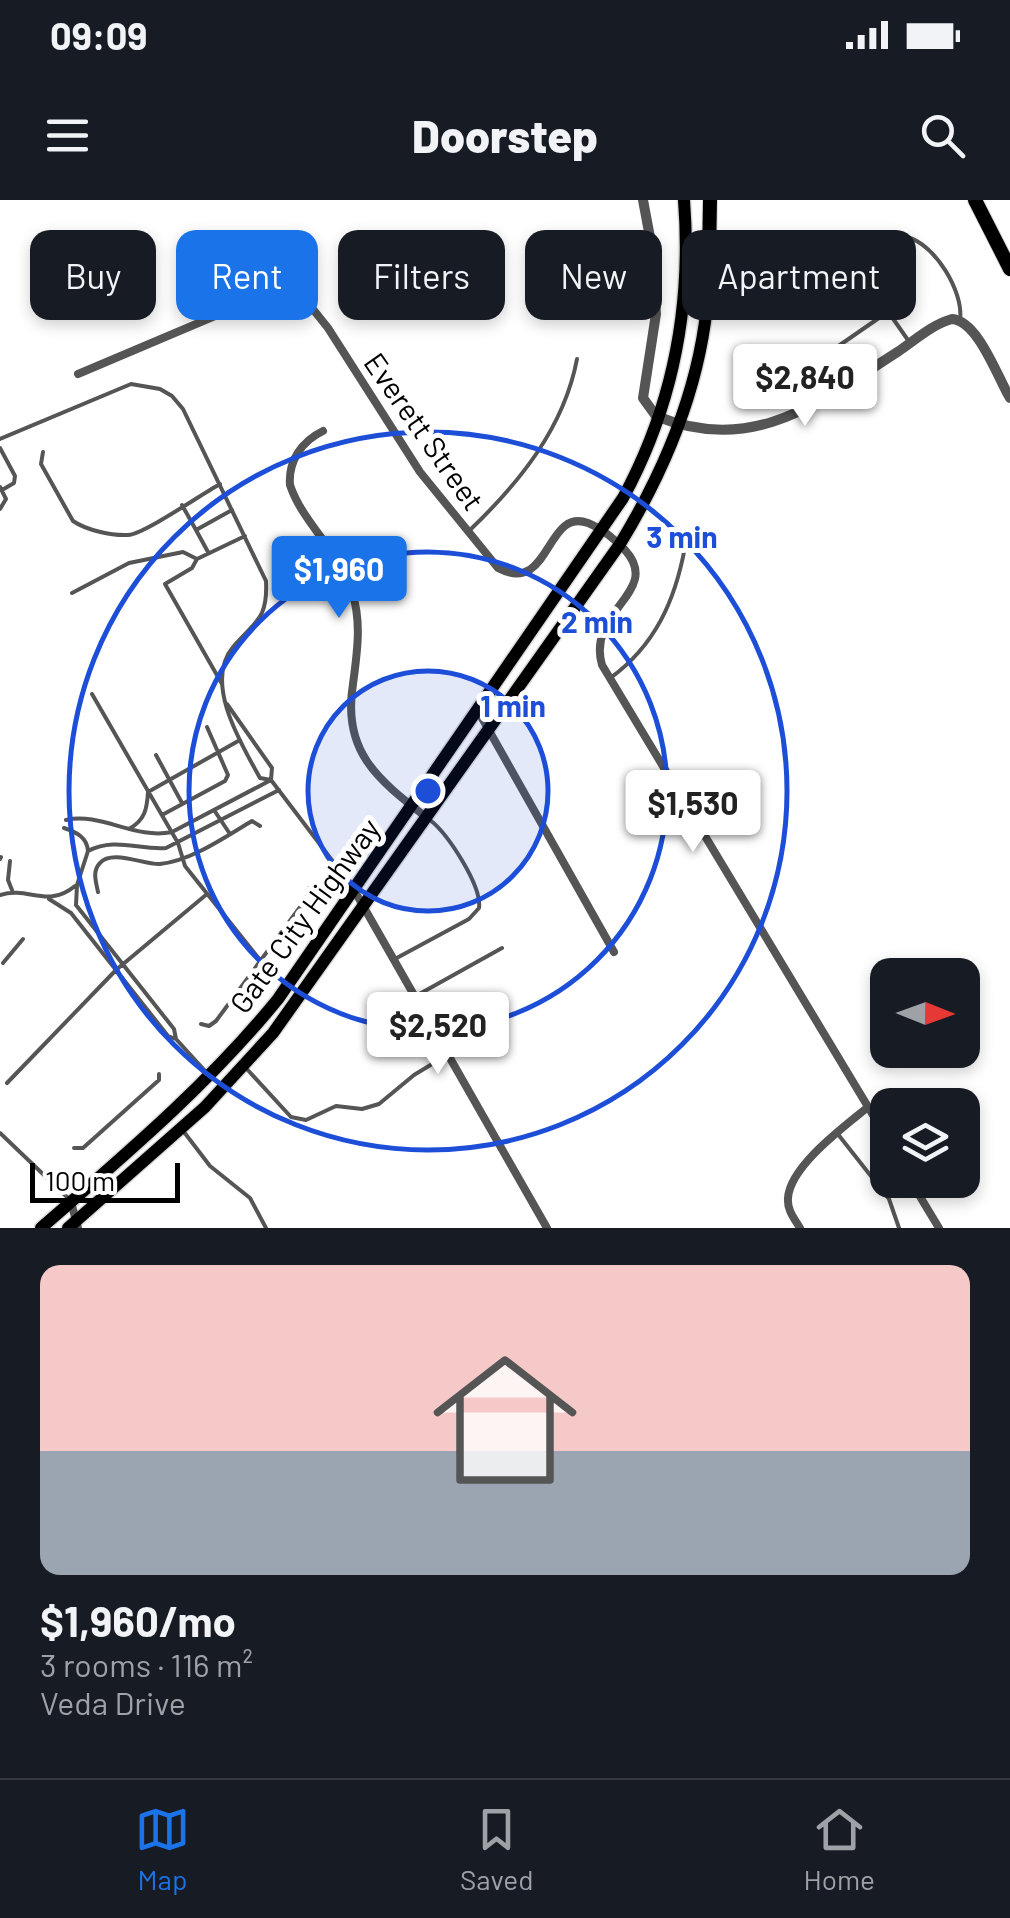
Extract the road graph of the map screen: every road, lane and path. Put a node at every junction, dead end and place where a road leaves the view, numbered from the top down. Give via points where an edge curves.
1 (643, 200) edge
2 (684, 200) edge
3 (707, 200) edge
4 (972, 200) edge
5 (708, 230) edge
6 (916, 241) edge
7 (1010, 268) edge
8 (703, 320) edge
9 (876, 320) edge
10 (894, 320) edge
11 (960, 320) junction
12 (910, 344) junction
13 (577, 360) dead end
14 (78, 374) dead end
15 (851, 382) junction
16 (1010, 398) edge
17 (660, 417) junction
18 (680, 423) junction
19 (324, 430) dead end
20 (0, 439) edge
21 (0, 448) edge
22 (43, 452) dead end
23 (220, 484) junction
24 (1, 488) edge
25 (182, 506) junction
26 (0, 509) edge
27 (232, 510) junction
28 (196, 530) junction
29 (602, 531) junction
30 (468, 532) junction
31 (244, 536) junction
32 (620, 544) junction
33 (685, 547) dead end
34 (208, 553) junction
35 (197, 559) junction
36 (72, 593) dead end
37 (610, 678) junction
38 (223, 685) junction
39 (92, 694) dead end
40 (227, 704) junction
41 (478, 712) junction
42 (206, 727) dead end
43 (488, 728) junction
44 (240, 740) junction
45 (219, 752) junction
46 (156, 754) dead end
47 (170, 780) junction
48 (271, 780) junction
49 (279, 790) junction
50 (148, 792) junction
51 (183, 804) junction
52 (412, 806) junction
53 (214, 810) junction
54 (162, 815) junction
55 (426, 817) junction
56 (66, 820) dead end
57 (220, 822) junction
58 (260, 826) dead end
59 (64, 828) dead end
60 (128, 830) junction
61 (172, 832) junction
62 (230, 834) junction
63 (178, 843) junction
64 (88, 850) junction
65 (184, 858) junction
66 (10, 861) dead end
67 (77, 885) junction
68 (309, 888) dead end
69 (354, 890) junction
70 (13, 891) junction
71 (98, 892) dead end
72 (208, 894) junction
73 (0, 895) edge
74 (49, 899) junction
75 (364, 907) junction
76 (23, 940) dead end
77 (502, 948) dead end
78 (614, 952) dead end
79 (260, 960) junction
80 (393, 960) junction
81 (2, 963) dead end
82 (122, 964) junction
83 (116, 970) junction
84 (414, 997) junction
85 (201, 1024) dead end
86 (176, 1038) junction
87 (447, 1054) junction
88 (244, 1066) junction
89 (159, 1074) dead end
90 (210, 1077) junction
91 (6, 1083) dead end
92 (868, 1107) junction
93 (870, 1110) edge
94 (181, 1128) junction
95 (0, 1132) edge
96 (836, 1132) junction
97 (74, 1148) dead end
98 (921, 1198) edge
99 (71, 1202) junction
100 (74, 1226) edge
101 (42, 1228) edge
102 (266, 1228) edge
103 (547, 1228) edge
104 (800, 1228) edge
105 (898, 1228) edge
106 (939, 1228) edge

1 - 17 street via 656,278 643,398
2 - 17 main road, Gate City Highway via 681,322
3 - 5 highway
4 - 7 highway
6 - 11 lane via 954,286
8 - 18 main road, Gate City Highway
9 - 15 lane via 837,348
10 - 12 lane
11 - 12 street via 944,321
11 - 16 street via 972,328
12 - 15 street
13 - 30 lane via 566,404 546,441
14 - 30 street, Everett Street via 282,288 296,288
15 - 18 street via 754,428 722,432
17 - 18 street
17 - 29 main road, Gate City Highway
18 - 32 main road, Gate City Highway
19 - 52 street via 294,458 290,485 344,572 355,603 355,741 370,768
20 - 23 lane via 131,384 146,384 182,409
21 - 24 lane via 16,476
22 - 25 lane via 40,464 82,528 134,534
23 - 25 lane
23 - 27 lane
24 - 26 lane via 6,499
25 - 28 lane
27 - 28 lane
27 - 31 lane
28 - 34 lane
29 - 30 street, Everett Street via 583,522 566,524 534,567 519,574 495,566
29 - 32 street
29 - 41 main road, Gate City Highway
31 - 34 lane
31 - 38 lane via 266,581 266,596 257,625 229,651
32 - 37 street via 638,574 600,634 599,655
32 - 43 main road, Gate City Highway
33 - 37 lane via 660,624
34 - 35 lane
35 - 36 lane via 182,552 129,563
35 - 38 lane via 165,584
37 - 92 street
38 - 40 lane
39 - 50 lane
40 - 44 lane
40 - 48 lane via 272,768
41 - 43 street
41 - 52 main road, Gate City Highway
42 - 45 lane
43 - 55 main road, Gate City Highway
43 - 78 street
44 - 45 lane
44 - 48 lane via 260,778
45 - 47 lane
45 - 51 lane via 228,776
46 - 47 lane
47 - 50 lane
47 - 51 lane
48 - 49 lane
48 - 53 lane
49 - 57 lane
49 - 69 lane
50 - 54 lane
50 - 60 lane via 144,815
51 - 54 lane
52 - 55 street
52 - 69 main road, Gate City Highway
53 - 57 lane
53 - 61 lane
54 - 61 lane
55 - 75 main road, Gate City Highway
55 - 80 lane via 447,838 478,893 479,908
56 - 60 lane
57 - 62 lane
57 - 63 lane
58 - 62 lane via 252,822
59 - 64 lane via 80,834
60 - 61 lane
61 - 63 lane
62 - 65 lane
63 - 64 lane via 152,849 111,842
63 - 65 lane
64 - 67 lane
65 - 71 lane via 165,864 107,858 94,876
65 - 72 lane
66 - 70 lane
67 - 74 lane
67 - 82 lane via 76,905
68 - 79 lane
69 - 75 street
69 - 90 main road, Gate City Highway via 278,999
70 - 73 lane
70 - 74 lane
72 - 79 lane
72 - 82 lane
74 - 83 lane via 70,913
75 - 80 street
75 - 88 main road, Gate City Highway
76 - 81 lane
77 - 84 lane
79 - 85 lane via 216,1021
80 - 84 street
82 - 83 lane
82 - 86 lane
83 - 86 lane
83 - 91 lane
84 - 87 street
86 - 90 lane
87 - 88 lane via 370,1108 336,1106 306,1120 291,1116
87 - 103 street
88 - 94 main road, Gate City Highway
89 - 97 lane via 83,1148
90 - 99 main road, Gate City Highway
92 - 93 street
92 - 96 street
94 - 100 main road, Gate City Highway
94 - 102 lane via 210,1166 250,1198
95 - 99 lane
96 - 104 street via 789,1191
96 - 105 lane via 888,1199
98 - 106 street
99 - 100 street
99 - 101 main road, Gate City Highway

